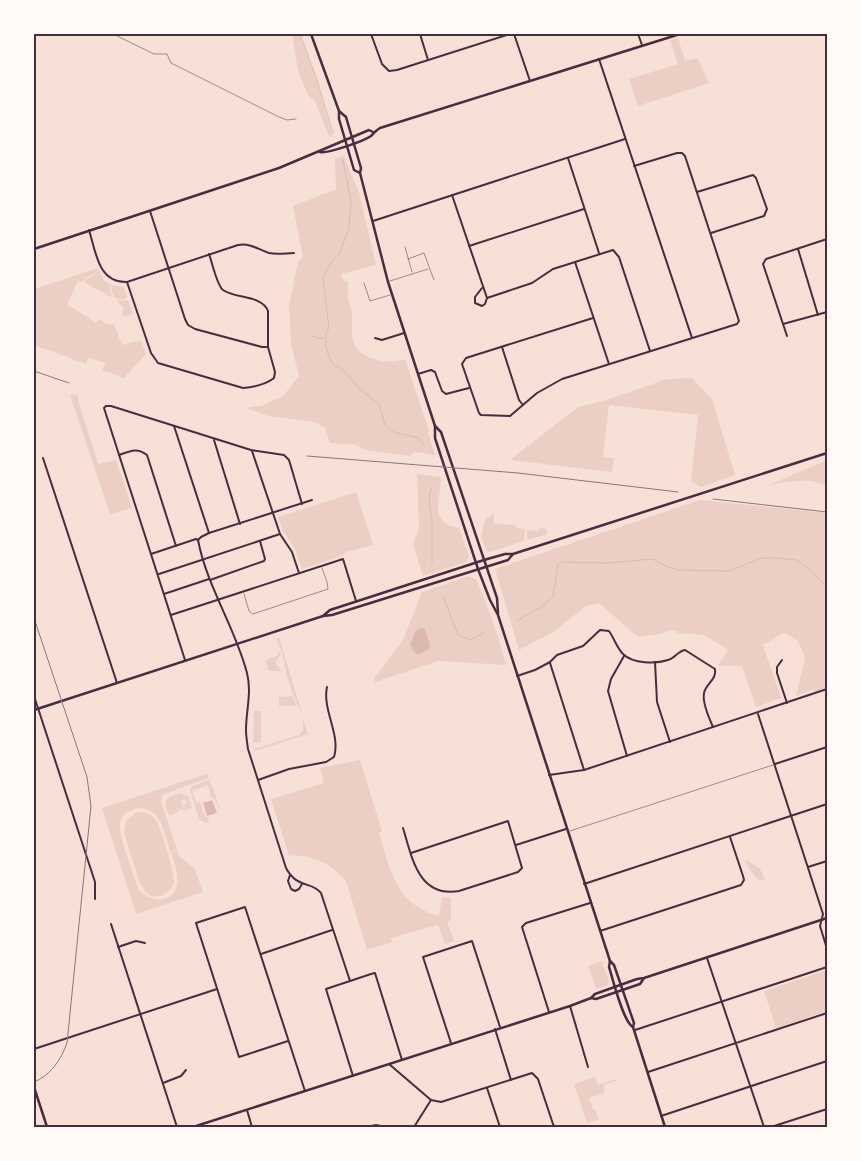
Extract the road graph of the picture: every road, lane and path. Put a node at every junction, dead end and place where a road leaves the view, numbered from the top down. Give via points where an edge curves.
1 (113, 34) edge
2 (311, 34) edge
3 (372, 34) edge
4 (420, 34) edge
5 (510, 34) edge
6 (514, 34) edge
7 (638, 34) edge
8 (680, 34) edge
9 (642, 45) junction
10 (599, 59) junction
11 (428, 60) junction
12 (530, 81) junction
13 (339, 111) junction
14 (296, 119) dead end
15 (374, 132) junction
16 (352, 137) junction
17 (345, 140) junction
18 (625, 140) junction
19 (353, 143) junction
20 (347, 146) junction
21 (320, 152) junction
22 (568, 158) junction
23 (634, 166) junction
24 (360, 173) junction
25 (697, 192) junction
26 (452, 195) junction
27 (584, 209) junction
28 (150, 211) junction
29 (372, 221) junction
30 (89, 230) junction
31 (711, 233) junction
32 (827, 239) edge
33 (469, 246) junction
34 (405, 247) dead end
35 (34, 249) edge
36 (798, 249) junction
37 (294, 252) dead end
38 (599, 253) junction
39 (209, 254) junction
40 (408, 258) junction
41 (575, 262) junction
42 (168, 268) junction
43 (429, 268) junction
44 (413, 274) junction
45 (434, 280) dead end
46 (127, 282) junction
47 (388, 282) junction
48 (364, 283) dead end
49 (482, 288) junction
50 (392, 294) junction
51 (487, 298) junction
52 (827, 312) edge
53 (818, 314) junction
54 (594, 318) junction
55 (783, 324) junction
56 (405, 333) junction
57 (787, 336) dead end
58 (376, 338) dead end
59 (692, 338) junction
60 (268, 347) junction
61 (502, 347) junction
62 (650, 351) junction
63 (609, 364) junction
64 (418, 374) junction
65 (469, 388) junction
66 (523, 405) junction
67 (174, 426) junction
68 (435, 426) junction
69 (214, 439) junction
70 (252, 450) junction
71 (827, 453) edge
72 (119, 455) junction
73 (42, 458) dead end
74 (312, 500) dead end
75 (302, 504) junction
76 (272, 514) junction
77 (240, 524) junction
78 (209, 534) junction
79 (280, 534) junction
80 (260, 541) junction
81 (199, 542) junction
82 (176, 546) junction
83 (151, 554) junction
84 (513, 554) junction
85 (204, 560) junction
86 (484, 560) junction
87 (476, 562) junction
88 (322, 566) junction
89 (486, 566) junction
90 (478, 569) junction
91 (299, 573) junction
92 (158, 575) junction
93 (210, 579) junction
94 (243, 592) junction
95 (164, 594) junction
96 (218, 600) junction
97 (356, 601) junction
98 (170, 615) junction
99 (498, 615) junction
100 (323, 616) junction
101 (237, 644) junction
102 (624, 656) junction
103 (185, 660) junction
104 (782, 660) dead end
105 (550, 662) junction
106 (655, 662) junction
107 (517, 676) junction
108 (117, 683) junction
109 (327, 687) dead end
110 (827, 689) edge
111 (34, 696) edge
112 (787, 703) junction
113 (39, 708) junction
114 (34, 710) edge
115 (758, 713) junction
116 (713, 728) junction
117 (670, 742) junction
118 (827, 747) edge
119 (627, 756) junction
120 (775, 764) junction
121 (584, 770) junction
122 (548, 775) junction
123 (258, 780) junction
124 (827, 804) edge
125 (791, 816) junction
126 (403, 828) dead end
127 (567, 830) junction
128 (730, 836) junction
129 (516, 845) junction
130 (411, 853) junction
131 (827, 861) edge
132 (808, 868) junction
133 (290, 875) junction
134 (302, 884) junction
135 (584, 884) junction
136 (96, 898) dead end
137 (590, 903) junction
138 (827, 918) edge
139 (821, 920) junction
140 (111, 924) dead end
141 (333, 930) junction
142 (600, 931) junction
143 (145, 943) dead end
144 (118, 947) junction
145 (827, 950) edge
146 (261, 954) junction
147 (707, 958) junction
148 (610, 961) junction
149 (827, 967) edge
150 (644, 978) junction
151 (350, 981) junction
152 (621, 985) junction
153 (616, 987) junction
154 (217, 988) junction
155 (623, 990) junction
156 (617, 992) junction
157 (591, 998) junction
158 (722, 1001) junction
159 (570, 1006) junction
160 (549, 1012) junction
161 (140, 1014) junction
162 (827, 1014) edge
163 (500, 1028) junction
164 (495, 1029) junction
165 (634, 1029) junction
166 (288, 1041) junction
167 (451, 1043) junction
168 (736, 1044) junction
169 (34, 1049) edge
170 (402, 1060) junction
171 (827, 1061) edge
172 (390, 1064) junction
173 (588, 1067) dead end
174 (186, 1070) dead end
175 (648, 1072) junction
176 (353, 1076) junction
177 (511, 1080) junction
178 (163, 1082) junction
179 (34, 1087) edge
180 (750, 1087) junction
181 (487, 1088) junction
182 (305, 1091) junction
183 (431, 1100) junction
184 (827, 1109) edge
185 (247, 1110) junction
186 (662, 1116) junction
187 (47, 1127) edge
188 (177, 1127) edge
189 (193, 1127) edge
190 (252, 1127) edge
191 (366, 1127) edge
192 (386, 1127) edge
193 (414, 1127) edge
194 (500, 1127) edge
195 (554, 1127) edge
196 (665, 1127) edge
197 (764, 1127) edge
198 (771, 1127) edge

1 - 14 lane via 154,54 167,54 172,63 279,117
2 - 13 main road
3 - 11 street via 386,70 397,70
4 - 11 street
5 - 11 street
6 - 12 street
7 - 9 street
8 - 9 main road
9 - 10 main road
10 - 12 main road
10 - 18 street
12 - 15 main road
13 - 16 main road via 346,117
13 - 17 main road
15 - 16 main road via 369,130
15 - 19 main road
16 - 17 main road
16 - 19 main road
17 - 20 main road
17 - 21 main road
18 - 22 street
18 - 23 street
19 - 20 main road
19 - 24 main road
20 - 21 main road via 326,154
20 - 24 main road via 354,170
21 - 28 main road
22 - 26 street
22 - 27 street
23 - 25 street via 682,153
23 - 59 street
24 - 29 main road
25 - 31 street
25 - 31 street via 753,175 767,209 764,216
26 - 29 street
26 - 33 street
27 - 33 street
27 - 38 street
28 - 30 main road
28 - 42 street
29 - 47 main road
30 - 35 main road
30 - 46 street via 104,273 114,280
31 - 59 street via 739,321
32 - 36 street
33 - 49 street
34 - 40 lane
36 - 53 street
36 - 55 street via 766,259 763,264
37 - 39 street via 273,254 238,244
38 - 41 street
38 - 62 street via 613,250 617,253
39 - 42 street
39 - 60 street via 224,291 260,302 266,307
40 - 43 lane via 424,253
40 - 44 lane
41 - 51 street via 553,269 532,283
41 - 54 street
42 - 46 street
42 - 60 street via 188,325
43 - 44 lane
43 - 45 lane
44 - 47 lane
46 - 60 street via 150,353 158,363 250,388 274,378
47 - 50 main road
48 - 50 lane via 370,301
49 - 51 street
49 - 51 street via 475,297 475,303 482,306
50 - 56 main road
52 - 53 street
53 - 55 street
54 - 61 street
54 - 63 street
55 - 57 street
56 - 58 street via 382,340
56 - 64 main road
59 - 62 street
61 - 65 street via 463,360
61 - 66 street
62 - 63 street
63 - 66 street via 562,379 536,393
64 - 65 street via 430,370 435,372 446,394
64 - 68 main road
65 - 66 street via 481,415 510,416
67 - 69 street
67 - 72 street via 106,406 104,411
67 - 78 street
68 - 86 main road via 441,432
68 - 87 main road via 435,438
69 - 70 street
69 - 77 street
70 - 75 street via 284,455
70 - 76 street
71 - 84 main road
72 - 82 street via 141,450 147,455
72 - 83 street
73 - 108 street
74 - 75 street
75 - 76 street
76 - 77 street
76 - 79 street
77 - 78 street
78 - 81 street via 201,537
79 - 80 street
79 - 91 street via 292,552
80 - 85 street
80 - 93 street via 264,561
81 - 82 street via 196,539
81 - 85 street
82 - 83 street
83 - 92 street
84 - 86 main road
84 - 89 main road via 508,560
85 - 92 street
85 - 93 street
86 - 87 main road
86 - 89 main road
87 - 90 main road
87 - 97 main road
88 - 91 street
88 - 94 lane via 328,589 253,614
88 - 97 street via 343,559
89 - 90 main road
89 - 99 main road
90 - 99 main road
90 - 100 main road
91 - 94 street
92 - 95 street
93 - 95 street
93 - 96 street
94 - 96 street
95 - 98 street
96 - 98 street
96 - 101 street
97 - 100 main road via 330,610
98 - 103 street
99 - 107 main road
100 - 101 main road
101 - 103 main road
101 - 123 street via 250,688 246,730
102 - 105 street via 609,631 602,629 583,646 557,655
102 - 106 street
102 - 119 street via 608,691
103 - 108 main road
104 - 112 street via 777,673
105 - 107 street
105 - 121 street
106 - 116 street via 667,660 684,650 716,669 703,696
106 - 117 street via 657,702
107 - 122 main road
108 - 113 main road
109 - 123 street via 325,701 333,730 334,757
110 - 112 street
111 - 113 street
112 - 115 street
113 - 114 main road
113 - 136 street via 95,882
115 - 116 street
115 - 120 street
116 - 117 street
117 - 119 street
118 - 120 street
119 - 121 street
120 - 125 street
120 - 127 lane
121 - 122 street
122 - 127 main road
123 - 133 street
124 - 125 street
125 - 128 street
125 - 132 street
126 - 130 street
127 - 129 street
127 - 135 main road
128 - 135 street
128 - 142 street via 744,880 741,885
129 - 130 street via 508,821
129 - 130 street via 522,865 520,871 454,892 439,890 424,881
131 - 132 street
132 - 139 street via 823,914
133 - 134 street
133 - 134 street via 291,890 299,889
134 - 141 street via 321,893
135 - 137 main road
137 - 142 main road
137 - 160 street via 522,927
138 - 139 main road
139 - 145 street
139 - 147 main road
140 - 144 street
141 - 146 street
141 - 151 street
142 - 148 main road
143 - 144 street via 136,941
144 - 161 street
146 - 154 street via 245,907 196,923
146 - 166 street
147 - 150 main road
147 - 158 street
148 - 152 main road
148 - 153 main road
149 - 158 street
150 - 152 main road
150 - 155 main road via 640,984
151 - 170 street via 374,973
151 - 176 street via 326,989
152 - 153 main road
152 - 155 main road
153 - 156 main road
153 - 157 main road
154 - 161 street
154 - 166 street via 239,1057
155 - 156 main road
155 - 165 main road
156 - 157 main road
156 - 165 main road via 628,1025
157 - 159 main road
158 - 165 street
158 - 168 street
159 - 160 main road
159 - 173 street
160 - 163 main road
161 - 169 street
161 - 178 street
162 - 168 street
163 - 164 main road
163 - 167 street via 472,941 423,957
164 - 167 main road
164 - 177 street
165 - 175 main road
166 - 182 street
167 - 170 main road
168 - 175 street
168 - 180 street
170 - 172 main road
171 - 180 street
172 - 176 main road
172 - 183 street
174 - 178 street via 181,1076
175 - 186 main road
176 - 182 main road
177 - 181 street
177 - 195 street via 532,1073 536,1075
178 - 188 street
179 - 187 main road
180 - 186 street
180 - 197 street
181 - 183 street via 441,1102
181 - 194 street
182 - 185 main road
183 - 193 street
184 - 198 street
185 - 189 main road
185 - 190 street
186 - 196 main road
191 - 192 street

